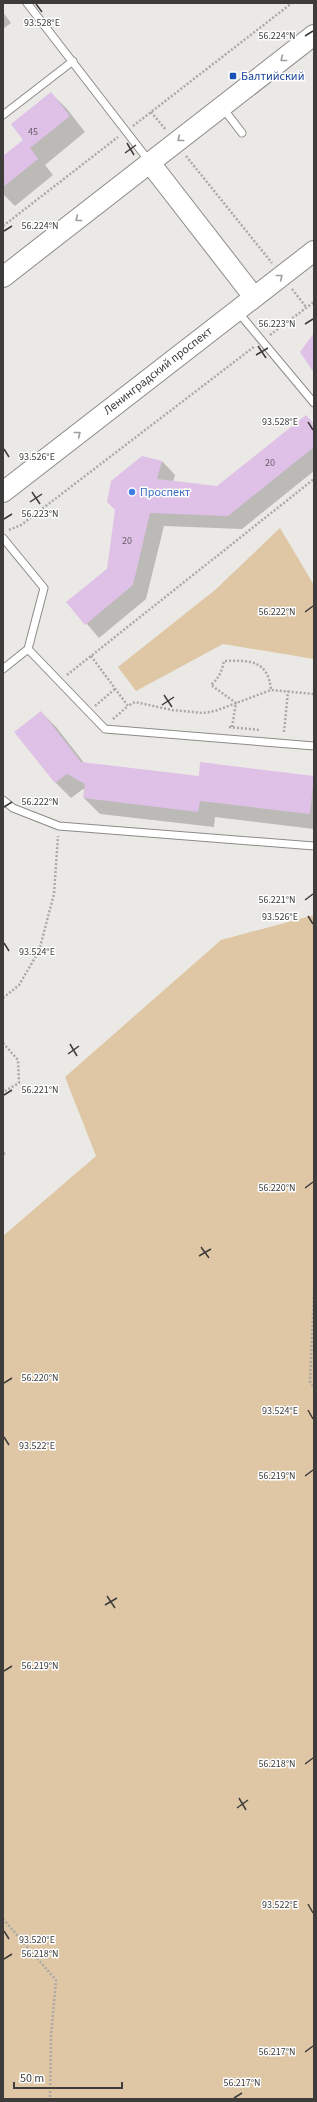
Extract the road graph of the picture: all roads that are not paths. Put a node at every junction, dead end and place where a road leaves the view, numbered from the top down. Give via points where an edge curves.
1 (27, 3) edge
2 (314, 36) edge
3 (73, 61) junction
4 (222, 107) junction
5 (3, 115) edge
6 (242, 133) dead end
7 (150, 163) junction
8 (314, 250) edge
9 (3, 277) edge
10 (254, 298) junction
11 (237, 310) junction
12 (314, 403) edge
13 (3, 492) edge
14 (3, 538) edge
15 (28, 649) junction
16 (3, 669) edge
17 (314, 746) edge
18 (3, 800) edge
19 (314, 846) edge

1 - 3 lane
2 -> 4 main road
3 - 5 lane
3 - 7 lane
4 - 6 lane
4 -> 7 main road
7 -> 9 main road
7 - 10 main road
10 -> 8 main road, Ленинградский проспект
10 - 11 main road, Ленинградский проспект
11 - 12 lane
13 -> 11 main road, Ленинградский проспект
14 - 15 lane via 44,588
15 - 16 lane
15 - 17 lane via 105,730
18 - 19 lane via 13,808 59,826

